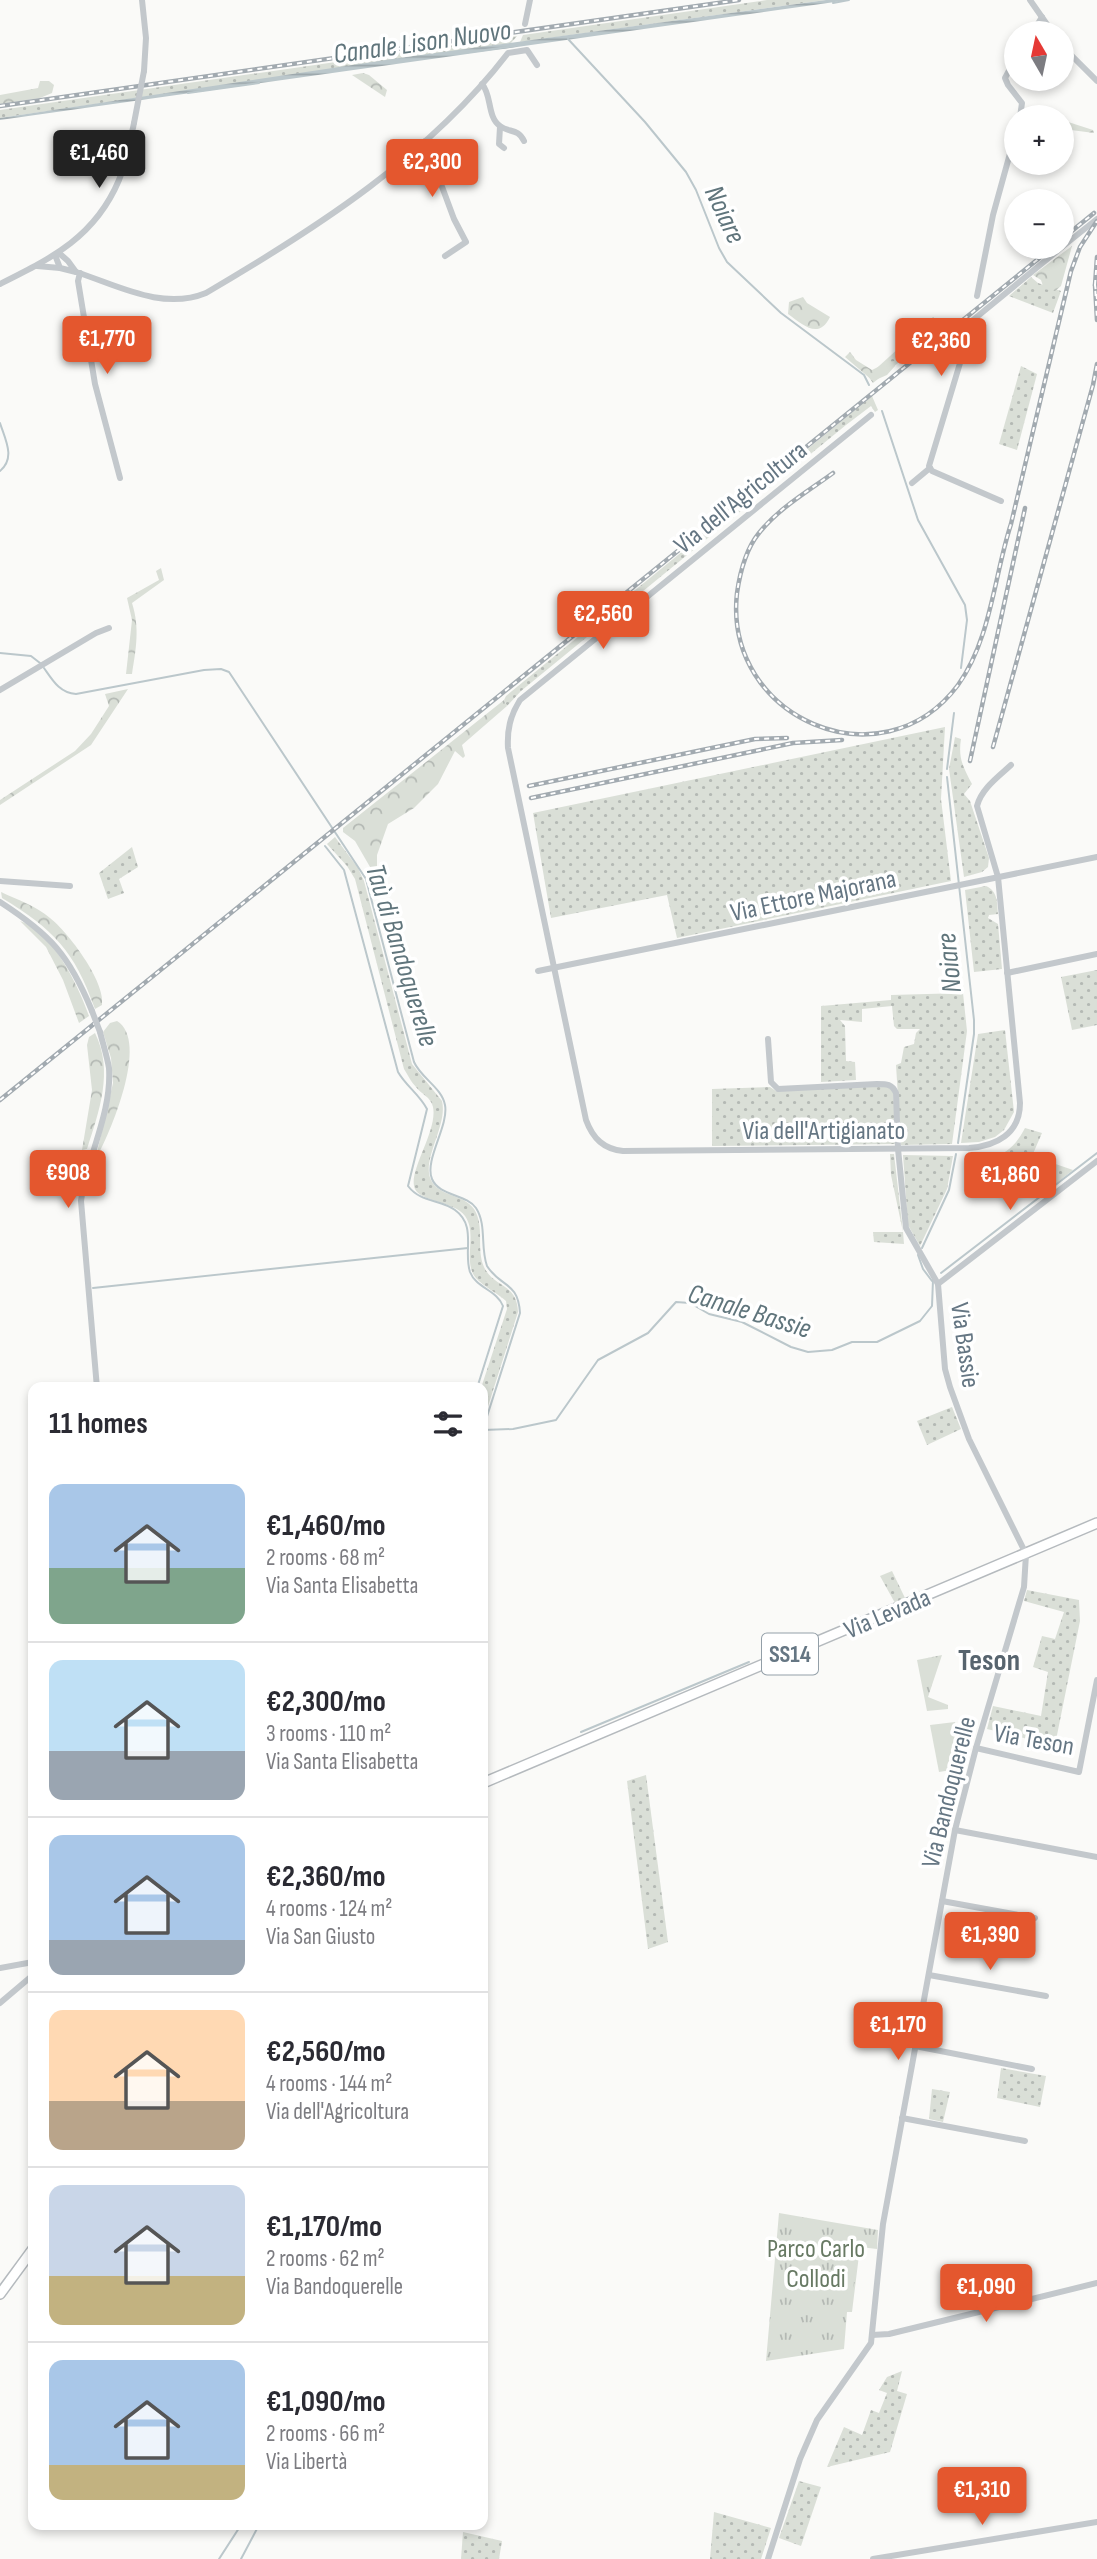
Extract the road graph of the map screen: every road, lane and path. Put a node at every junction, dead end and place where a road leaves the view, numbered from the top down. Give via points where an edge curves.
1 (142, 0) edge
2 (530, 0) edge
3 (1030, 0) edge
4 (1042, 17) junction
5 (1039, 21) edge
6 (1045, 21) edge
7 (525, 24) dead end
8 (1074, 57) edge
9 (537, 65) dead end
10 (1096, 77) edge
11 (482, 83) junction
12 (500, 127) junction
13 (425, 141) junction
14 (524, 141) dead end
15 (505, 149) dead end
16 (1004, 175) edge
17 (1097, 219) edge
18 (1074, 237) edge
19 (70, 245) junction
20 (57, 254) junction
21 (445, 257) dead end
22 (1047, 259) edge
23 (68, 261) junction
24 (35, 267) junction
25 (60, 268) junction
26 (78, 273) junction
27 (0, 285) edge
28 (977, 296) dead end
29 (871, 415) dead end
30 (929, 468) junction
31 (120, 478) dead end
32 (912, 483) dead end
33 (1001, 501) dead end
34 (109, 628) dead end
35 (0, 690) edge
36 (1011, 765) dead end
37 (1097, 857) edge
38 (998, 877) junction
39 (0, 881) edge
40 (70, 886) dead end
41 (0, 902) edge
42 (1097, 954) edge
43 (555, 968) junction
44 (538, 971) dead end
45 (1007, 973) junction
46 (768, 1039) dead end
47 (898, 1149) junction
48 (1097, 1161) edge
49 (938, 1284) junction
50 (96, 1382) edge
51 (1097, 1523) edge
52 (1026, 1554) junction
53 (1097, 1680) edge
54 (976, 1748) junction
55 (488, 1781) edge
56 (955, 1830) junction
57 (1097, 1857) edge
58 (942, 1902) junction
59 (1035, 1918) dead end
60 (28, 1963) edge
61 (0, 1968) edge
62 (929, 1975) junction
63 (28, 1979) edge
64 (1046, 1996) dead end
65 (0, 2003) edge
66 (915, 2046) junction
67 (1032, 2069) dead end
68 (902, 2118) junction
69 (1025, 2141) dead end
70 (28, 2256) edge
71 (1097, 2283) edge
72 (0, 2294) edge
73 (872, 2335) junction
74 (1097, 2522) edge
75 (768, 2559) edge
76 (873, 2559) edge

1 - 19 street, bridge via 144,71 124,167 92,224
2 - 7 street
3 - 4 street
4 - 5 street
4 - 6 street
8 - 10 street
9 - 11 street via 527,50 508,52
11 - 12 street
11 - 13 street
12 - 14 street via 517,132
12 - 15 street via 499,144
13 - 21 street via 466,242
13 - 26 street via 384,177 302,234 198,296 166,300
16 - 28 street
17 - 18 street
19 - 20 street
19 - 23 street
20 - 23 street
20 - 24 street
20 - 25 street
22 - 30 street via 973,320
23 - 26 street
24 - 25 street
24 - 27 street
25 - 26 street
26 - 31 street via 95,384
29 - 43 street, Via dell'Agricoltura via 520,700 512,712 509,748
30 - 32 street
30 - 33 street
34 - 35 street
36 - 38 street, Via dell'Artigianato via 994,780 977,806
37 - 38 street, Via Ettore Majorana
38 - 43 street, Via Ettore Majorana
38 - 45 street, Via dell'Artigianato
39 - 40 street
41 - 50 street, bridge via 29,920 59,948 79,979 108,1066 108,1093 81,1201
42 - 45 street
43 - 44 street, Via Ettore Majorana
43 - 47 street, Via dell'Artigianato via 586,1121 604,1146 623,1152
45 - 47 street, Via dell'Artigianato via 1020,1103 1009,1133 982,1147
46 - 47 street via 771,1082 779,1089 893,1087
47 - 49 street via 906,1228
48 - 49 street, Via Bassie
49 - 52 street, Via Bassie via 945,1369 956,1406
51 - 52 main road, Via Levada / SS14
52 - 54 street, Via Bandoquerelle via 1024,1587
52 - 55 main road, Via Levada / SS14
53 - 54 street, Via Teson via 1079,1772
54 - 56 street, Via Bandoquerelle
56 - 57 street
56 - 58 street, Via Bandoquerelle
58 - 59 street
58 - 62 street, Via Bandoquerelle
60 - 61 street
62 - 64 street
62 - 66 street, Via Bandoquerelle
63 - 65 street
66 - 67 street
66 - 68 street, Via Bandoquerelle
68 - 69 street
68 - 73 street, Via Bandoquerelle via 882,2231
70 - 72 main road
71 - 73 street
73 - 75 street, Via Bandoquerelle via 817,2420
74 - 76 street

